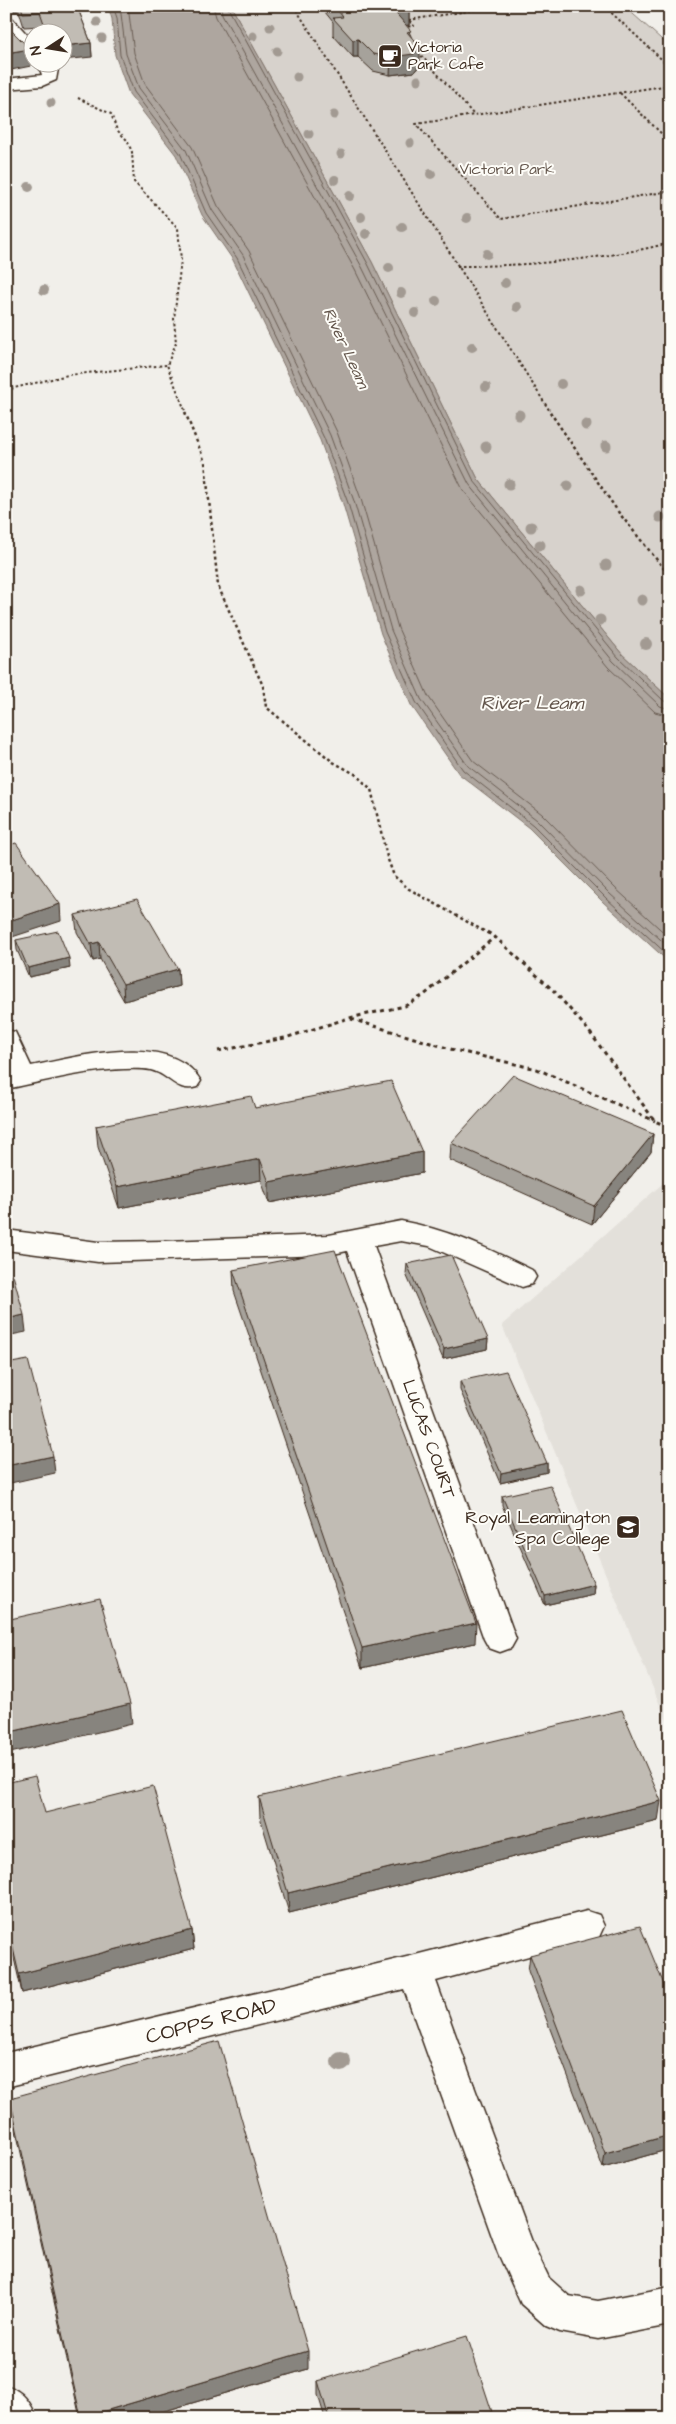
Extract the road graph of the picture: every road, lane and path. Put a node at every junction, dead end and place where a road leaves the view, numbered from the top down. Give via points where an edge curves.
1 (294, 6) edge
2 (500, 6) edge
3 (604, 6) edge
4 (402, 13) dead end
5 (408, 20) junction
6 (6, 22) edge
7 (397, 28) edge
8 (22, 39) edge
9 (416, 50) edge
10 (670, 67) edge
11 (50, 72) edge
12 (42, 81) junction
13 (6, 84) edge
14 (670, 85) edge
15 (620, 93) junction
16 (474, 115) junction
17 (670, 142) edge
18 (670, 191) edge
19 (670, 244) edge
20 (457, 266) junction
21 (167, 365) junction
22 (6, 390) edge
23 (670, 576) edge
24 (495, 937) junction
25 (349, 1018) junction
26 (6, 1038) edge
27 (216, 1051) dead end
28 (14, 1079) edge
29 (188, 1081) dead end
30 (655, 1122) junction
31 (670, 1128) edge
32 (357, 1238) junction
33 (6, 1240) edge
34 (522, 1277) dead end
35 (500, 1640) dead end
36 (587, 1926) dead end
37 (415, 1971) junction
38 (6, 2070) edge
39 (670, 2306) edge
40 (6, 2405) edge
41 (16, 2418) edge

1 - 20 path
2 - 5 path
3 - 10 path
4 - 5 path
5 - 7 path via 414,26
6 - 8 street
9 - 16 path
11 - 12 street
12 - 13 street
12 - 21 path via 111,114 132,152 134,182 178,228 181,260 174,319 176,342
14 - 15 path
15 - 16 path
15 - 17 path
16 - 18 path via 416,124 501,219
19 - 20 path via 573,262
20 - 23 path via 619,513
21 - 22 path via 68,375
21 - 24 path via 205,462 218,586 263,686 266,707 371,789 394,876 409,889
24 - 25 path via 424,996 406,1006
24 - 30 path via 555,992 588,1030
25 - 27 path via 286,1038
25 - 30 path via 454,1050 537,1069
26 - 28 street
28 - 29 street via 138,1060 162,1062
30 - 31 path
32 - 33 street via 329,1245 298,1247 98,1252
32 - 34 street via 401,1231 433,1237
32 - 35 street, LUCAS COURT
36 - 37 street, COPPS ROAD
37 - 38 street, COPPS ROAD
37 - 39 street via 517,2253 534,2291 560,2314 598,2320
40 - 41 street

